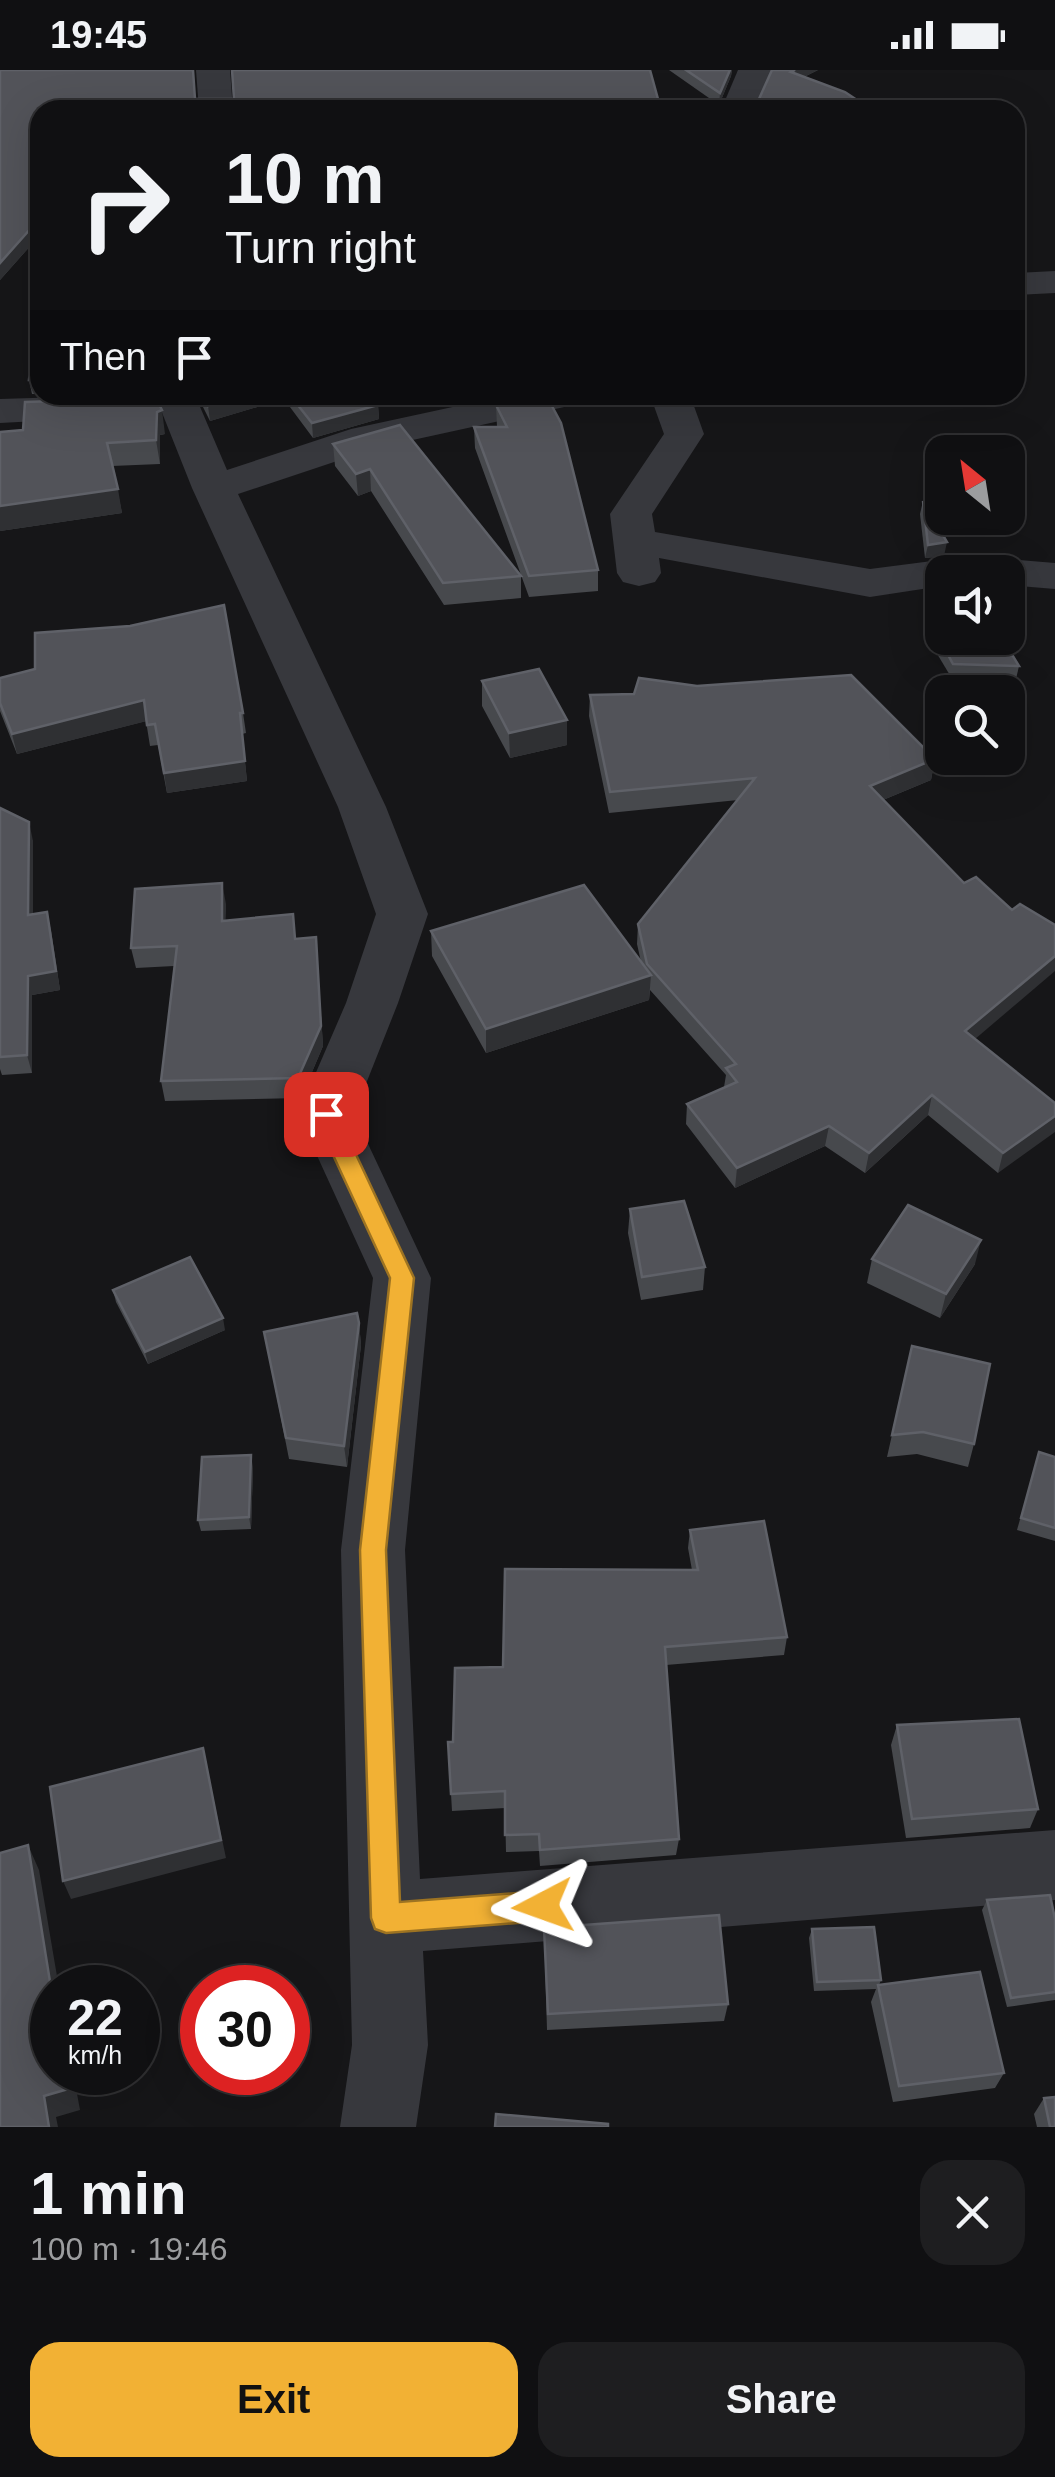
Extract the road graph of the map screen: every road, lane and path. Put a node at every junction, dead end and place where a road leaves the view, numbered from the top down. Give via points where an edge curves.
1 (213, 70) edge
2 (754, 70) edge
3 (215, 100) edge
4 (742, 100) edge
5 (1055, 282) edge
6 (1025, 284) edge
7 (95, 405) edge
8 (177, 405) edge
9 (518, 405) edge
10 (674, 405) edge
11 (0, 411) edge
12 (213, 488) junction
13 (1025, 574) edge
14 (925, 576) edge
15 (1055, 576) edge
16 (1055, 1865) edge
17 (386, 1918) junction
18 (378, 2127) edge

1 - 3 street
2 - 4 street
5 - 6 street
7 - 11 street
8 - 12 street
9 - 12 street via 365,438
10 - 14 street via 684,434 630,514 637,560 870,583
12 - 17 street via 362,807 402,914 326,1114 402,1278 373,1550
13 - 15 street
16 - 17 street
17 - 18 street via 390,2044

